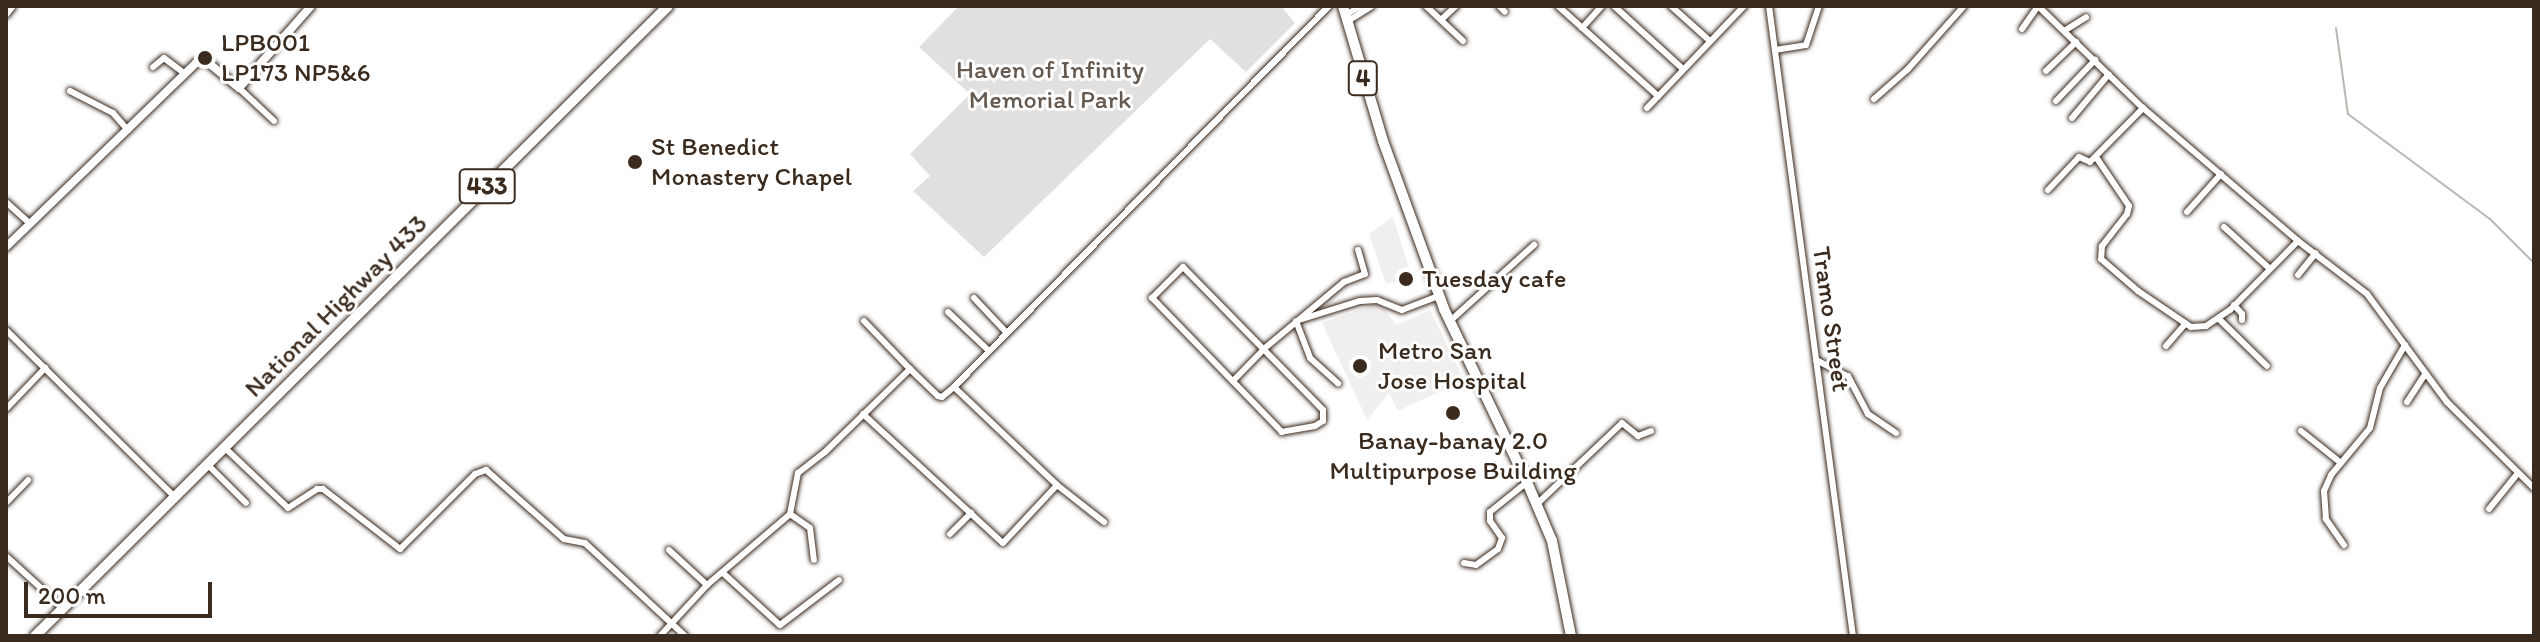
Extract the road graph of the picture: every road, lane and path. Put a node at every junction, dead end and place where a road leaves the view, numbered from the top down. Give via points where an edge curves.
1 (13, 6) edge
2 (311, 6) edge
3 (668, 6) edge
4 (1329, 6) edge
5 (1361, 6) edge
6 (1372, 6) edge
7 (1426, 6) edge
8 (1456, 6) edge
9 (1499, 6) edge
10 (1558, 6) edge
11 (1602, 6) edge
12 (1614, 6) edge
13 (1671, 6) edge
14 (1686, 6) edge
15 (1744, 6) edge
16 (1819, 6) edge
17 (1964, 6) edge
18 (2038, 6) edge
19 (1769, 7) edge
20 (1505, 12) dead end
21 (1679, 13) junction
22 (1345, 14) edge
23 (6, 15) edge
24 (2086, 17) dead end
25 (1442, 19) junction
26 (1582, 28) junction
27 (2022, 29) dead end
28 (2064, 31) junction
29 (1463, 41) dead end
30 (1710, 41) junction
31 (2076, 42) junction
32 (1775, 50) junction
33 (2095, 60) junction
34 (153, 67) dead end
35 (1683, 69) junction
36 (2046, 71) dead end
37 (185, 74) junction
38 (2109, 74) junction
39 (239, 88) junction
40 (70, 91) dead end
41 (1658, 96) junction
42 (1874, 99) dead end
43 (2056, 101) dead end
44 (1647, 108) dead end
45 (2143, 108) junction
46 (2072, 118) dead end
47 (274, 121) dead end
48 (128, 130) junction
49 (2096, 157) junction
50 (2221, 174) junction
51 (2048, 190) dead end
52 (6, 202) edge
53 (2187, 212) dead end
54 (29, 223) junction
55 (2224, 227) dead end
56 (2298, 241) junction
57 (1534, 245) dead end
58 (6, 247) edge
59 (1358, 250) dead end
60 (2316, 253) junction
61 (2270, 269) junction
62 (2298, 275) dead end
63 (1439, 296) junction
64 (974, 298) dead end
65 (2234, 305) junction
66 (948, 312) dead end
67 (2219, 319) junction
68 (2242, 320) dead end
69 (864, 321) dead end
70 (1296, 321) junction
71 (1449, 322) junction
72 (2186, 323) junction
73 (6, 330) edge
74 (1006, 332) junction
75 (2405, 345) junction
76 (2166, 346) dead end
77 (1265, 348) junction
78 (988, 350) junction
79 (1816, 360) junction
80 (2267, 366) dead end
81 (45, 368) junction
82 (910, 369) junction
83 (2425, 374) junction
84 (1233, 381) junction
85 (1338, 383) dead end
86 (954, 387) junction
87 (2407, 402) dead end
88 (6, 409) edge
89 (863, 414) junction
90 (1651, 431) dead end
91 (2301, 431) dead end
92 (1896, 433) dead end
93 (224, 447) junction
94 (2341, 463) junction
95 (207, 464) junction
96 (2518, 473) junction
97 (28, 480) dead end
98 (1527, 482) junction
99 (1057, 485) junction
100 (2534, 488) edge
101 (175, 497) junction
102 (6, 503) edge
103 (246, 503) dead end
104 (1537, 504) junction
105 (2489, 509) dead end
106 (971, 513) junction
107 (790, 514) junction
108 (1104, 522) dead end
109 (950, 534) dead end
110 (2344, 545) dead end
111 (669, 550) dead end
112 (6, 556) edge
113 (814, 560) dead end
114 (1464, 563) dead end
115 (723, 573) junction
116 (839, 580) dead end
117 (707, 585) junction
118 (63, 608) junction
119 (671, 622) junction
120 (35, 636) edge
121 (660, 636) edge
122 (685, 636) edge
123 (1571, 636) edge
124 (1853, 636) edge

1 - 23 street
2 - 39 street
3 - 93 main road, National Highway 433 / 433
4 - 74 street
5 - 22 street
6 - 22 street
7 - 25 street
8 - 25 street
9 - 20 street
10 - 26 street
11 - 26 street
12 - 35 street
13 - 21 street
14 - 21 street
15 - 30 street
16 - 32 street via 1806,45
17 - 42 street
18 - 27 street
18 - 28 street
19 - 32 street, Tramo Street
21 - 30 street
22 - 63 main road, 4 via 1383,141
24 - 28 street
25 - 29 street
26 - 41 street
28 - 31 street
30 - 35 street
31 - 33 street
31 - 36 street
32 - 79 street, Tramo Street
33 - 38 street
33 - 43 street
34 - 37 street via 164,58
35 - 41 street
37 - 39 street via 205,60
37 - 48 street
38 - 45 street
38 - 46 street
39 - 47 street
40 - 48 street via 113,113
41 - 44 street
45 - 49 street
45 - 50 street
48 - 54 street
49 - 51 street via 2089,163 2079,157
49 - 72 street via 2129,206 2102,246 2101,259
50 - 53 street
50 - 56 street
52 - 54 street
54 - 58 street
55 - 61 street
56 - 60 street
56 - 61 street
57 - 71 street
59 - 70 street via 1365,274 1344,282
60 - 62 street
60 - 75 street via 2367,294
61 - 65 street
63 - 70 street via 1402,310 1377,300 1360,301
63 - 71 main road, 4
64 - 74 street
65 - 67 street
65 - 68 street
66 - 78 street
67 - 72 street via 2202,328
67 - 80 street
69 - 82 street
70 - 77 street
70 - 85 street via 1310,358
71 - 98 main road, 4
72 - 76 street
73 - 81 street
74 - 78 street
75 - 83 street
75 - 94 street via 2380,388 2370,428
77 - 84 street
77 - 84 street via 1323,410 1323,421 1285,433
77 - 84 street via 1183,267 1152,298
78 - 86 street
79 - 92 street via 1848,376 1868,414
79 - 124 street, Tramo Street
81 - 88 street
81 - 101 street
82 - 86 street via 938,396
82 - 89 street
83 - 87 street
83 - 96 street
86 - 99 street
89 - 106 street
89 - 107 street via 798,473
90 - 104 street via 1638,436 1622,423
91 - 94 street
93 - 95 main road, National Highway 433 / 433
93 - 119 street via 288,508 323,489 400,549 475,474 486,470 564,539 585,543
94 - 110 street via 2326,485 2323,508
95 - 101 main road, National Highway 433 / 433
95 - 103 street
96 - 100 street
96 - 105 street
97 - 102 street
98 - 104 main road, 4
98 - 114 street via 1490,512 1502,538 1498,549 1476,565
99 - 106 street via 1003,543
99 - 108 street
101 - 118 main road, National Highway 433 / 433
104 - 123 main road, 4 via 1558,559
106 - 109 street
107 - 113 street via 810,528
107 - 115 street
111 - 117 street
112 - 118 street
115 - 116 street via 780,625
115 - 117 street
117 - 119 street
118 - 120 main road, National Highway 433 / 433
119 - 121 street
119 - 122 street

